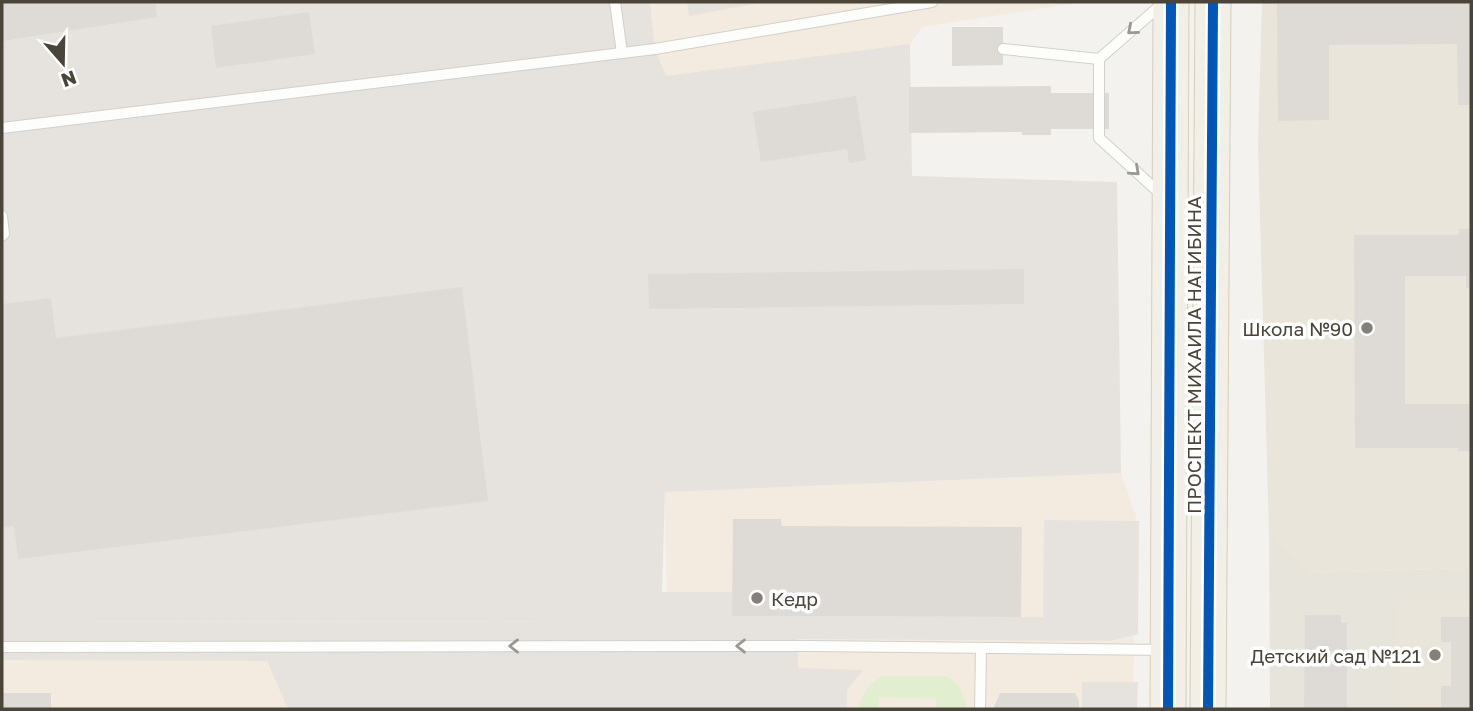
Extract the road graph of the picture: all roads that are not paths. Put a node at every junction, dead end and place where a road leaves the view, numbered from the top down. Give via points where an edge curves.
1 (615, 2) edge
2 (932, 2) edge
3 (1165, 2) edge
4 (1171, 2) edge
5 (1213, 2) edge
6 (1003, 49) dead end
7 (622, 53) junction
8 (1099, 59) junction
9 (2, 128) edge
10 (1171, 204) junction
11 (2, 216) edge
12 (2, 236) edge
13 (2, 647) edge
14 (981, 648) junction
15 (1168, 650) junction
16 (979, 709) edge
17 (1168, 709) edge
18 (1208, 709) edge

1 - 7 lane
2 - 7 lane
3 -> 8 lane
4 - 10 main road, ПРОСПЕКТ МИХАИЛА НАГИБИНА
5 - 18 main road, ПРОСПЕКТ МИХАИЛА НАГИБИНА
6 - 8 lane
7 - 9 lane
8 -> 10 lane via 1099,138
10 - 15 main road, ПРОСПЕКТ МИХАИЛА НАГИБИНА
11 - 12 lane
14 -> 13 lane
14 - 15 lane
14 - 16 lane
15 - 17 main road, ПРОСПЕКТ МИХАИЛА НАГИБИНА

